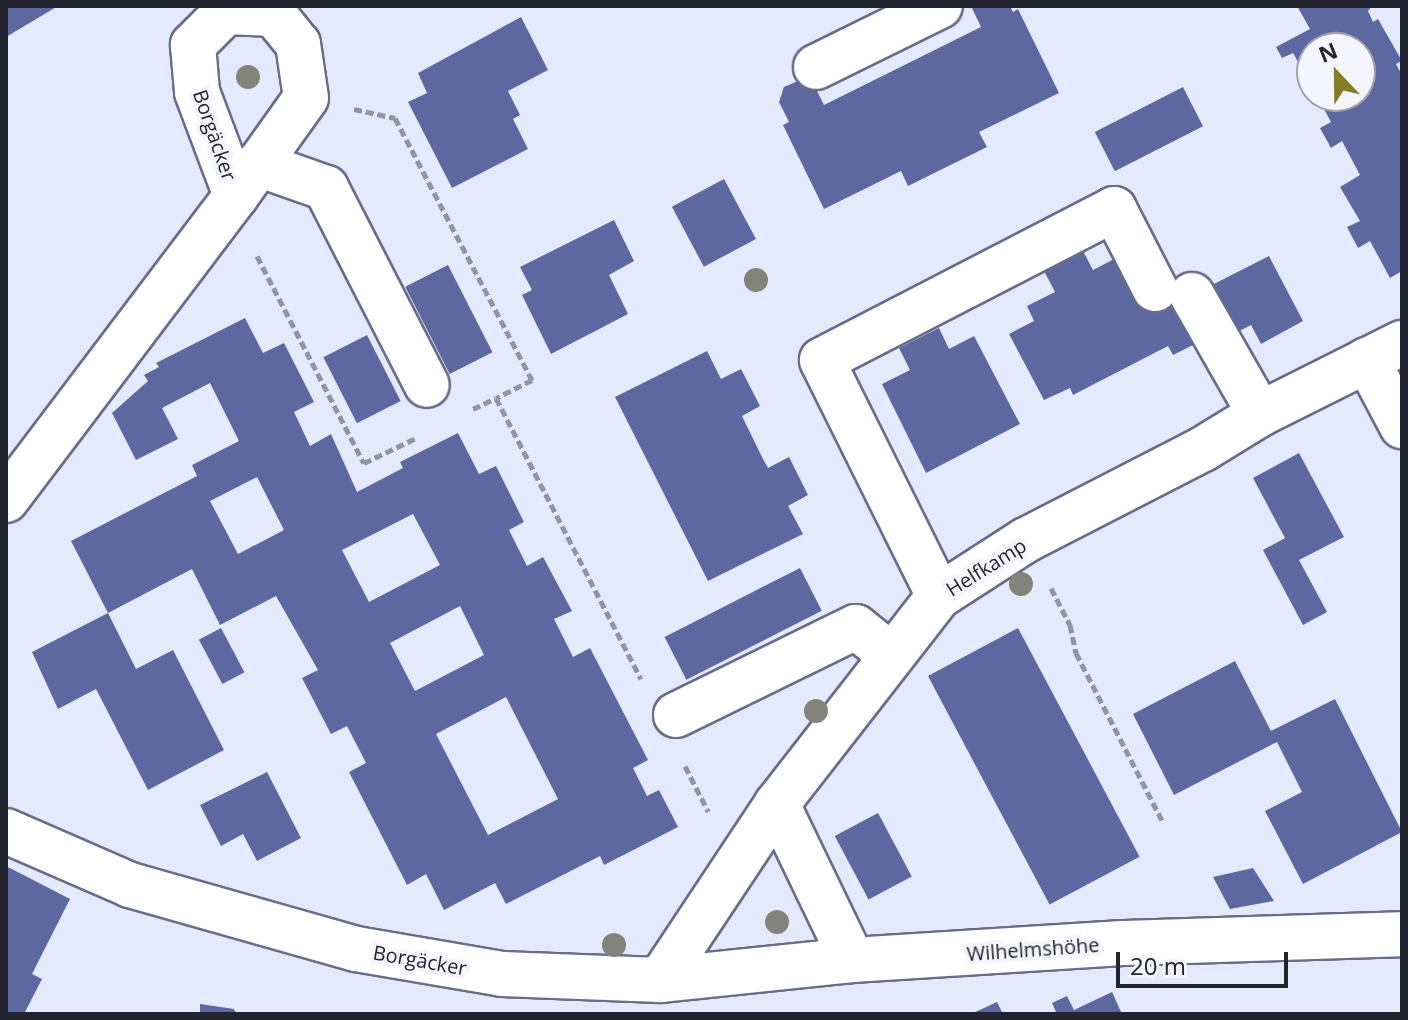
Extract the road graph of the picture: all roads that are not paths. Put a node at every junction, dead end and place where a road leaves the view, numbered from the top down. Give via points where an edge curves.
1 (940, 6) edge
2 (816, 67) dead end
3 (247, 180) junction
4 (1385, 352) edge
5 (427, 385) dead end
6 (1260, 414) junction
7 (1402, 426) edge
8 (6, 500) edge
9 (939, 596) junction
10 (892, 656) junction
11 (677, 733) road end
12 (777, 804) junction
13 (6, 831) edge
14 (1402, 934) edge
15 (904, 957) joint
16 (852, 960) junction
17 (660, 980) junction

1 - 2 street
3 - 3 street, Borgäcker via 197,92 193,45 226,12 274,14 298,44 306,98
3 - 5 street via 326,188
3 - 8 street, Borgäcker
4 - 6 street, Helfkamp
4 - 7 street, Helfkamp
6 - 9 street, Helfkamp via 1026,540
6 - 9 street via 1114,209 822,360
9 - 10 street, Helfkamp
10 - 11 street via 856,627
10 - 12 street, Helfkamp
12 - 16 street
12 - 17 street, Helfkamp
13 - 17 street, Borgäcker via 130,885 356,949 502,974
14 - 15 street, Wilhelmshöhe
15 - 16 street, Borgäcker
16 - 17 street, Borgäcker

